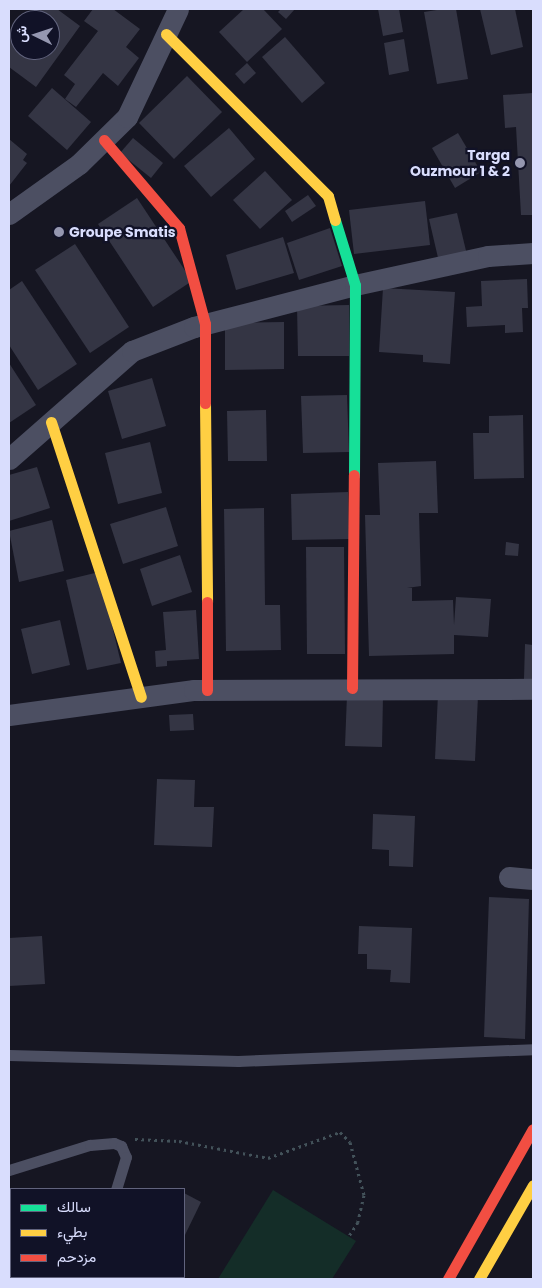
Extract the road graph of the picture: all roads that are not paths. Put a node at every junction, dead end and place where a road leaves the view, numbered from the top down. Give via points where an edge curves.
1 (178, 9) edge
2 (166, 34) junction
3 (104, 140) junction
4 (9, 214) edge
5 (533, 253) edge
6 (356, 285) junction
7 (205, 324) junction
8 (51, 422) junction
9 (9, 460) edge
10 (352, 688) junction
11 (533, 689) edge
12 (207, 690) junction
13 (141, 698) junction
14 (9, 715) edge
15 (509, 878) dead end
16 (533, 879) edge
17 (533, 1049) edge
18 (9, 1056) edge
19 (533, 1129) edge
20 (9, 1170) edge
21 (533, 1185) edge
22 (116, 1188) edge
23 (448, 1279) edge
24 (479, 1279) edge

1 - 2 street
2 - 3 street via 127,117
2 - 6 street via 328,196
3 - 4 street via 79,164
3 - 7 street via 179,228
5 - 6 street via 488,256
6 - 7 street
6 - 10 street
7 - 8 street via 132,351
7 - 12 street
8 - 9 street
8 - 13 street
10 - 11 street
10 - 12 street
12 - 13 street
13 - 14 street
15 - 16 street
17 - 18 lane via 238,1061
19 - 23 street
20 - 22 lane via 90,1145 114,1143 122,1146 126,1157
21 - 24 street

